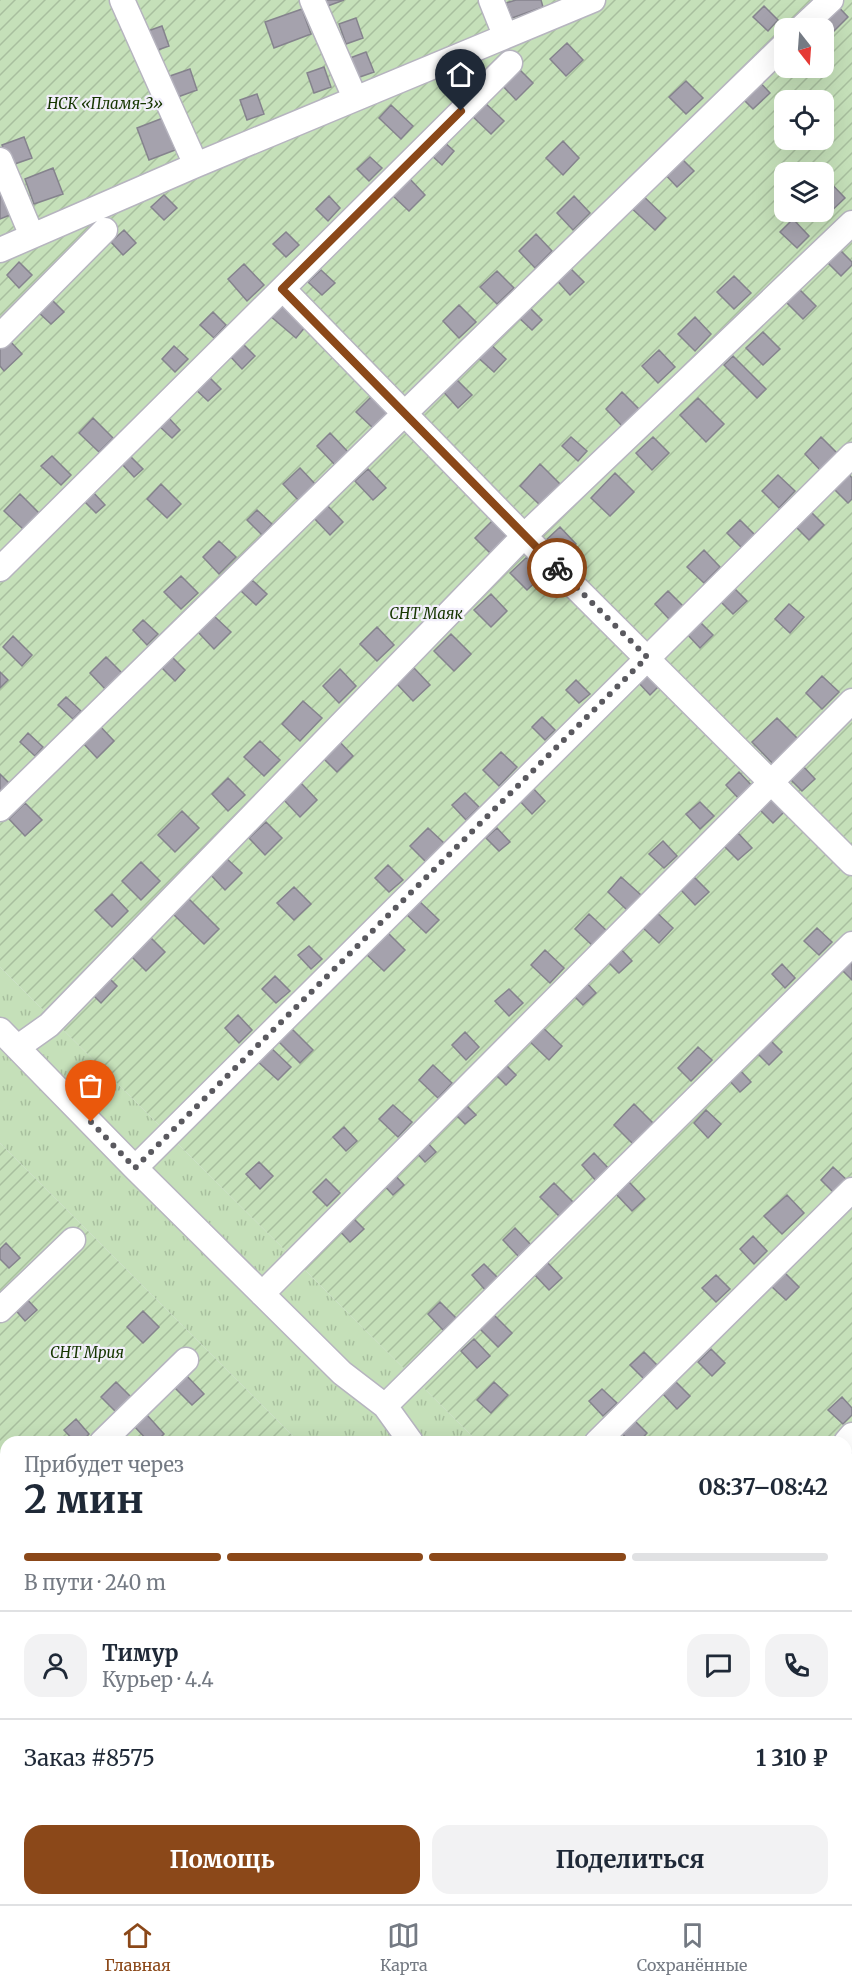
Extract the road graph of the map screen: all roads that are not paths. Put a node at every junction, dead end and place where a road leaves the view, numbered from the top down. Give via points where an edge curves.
1 (122, 0) edge
2 (312, 0) edge
3 (491, 0) edge
4 (593, 0) edge
5 (831, 0) edge
6 (812, 18) edge
7 (506, 35) junction
8 (774, 55) edge
9 (510, 63) dead end
10 (354, 98) junction
11 (0, 160) edge
12 (196, 165) junction
13 (852, 223) edge
14 (105, 230) dead end
15 (32, 236) junction
16 (0, 250) edge
17 (282, 289) junction
18 (0, 336) edge
19 (404, 414) junction
20 (852, 455) edge
21 (524, 536) junction
22 (0, 569) edge
23 (647, 657) junction
24 (852, 701) edge
25 (771, 781) junction
26 (0, 809) edge
27 (852, 862) edge
28 (852, 944) edge
29 (0, 1030) edge
30 (18, 1047) junction
31 (135, 1168) junction
32 (852, 1190) edge
33 (73, 1240) dead end
34 (262, 1294) junction
35 (0, 1310) edge
36 (186, 1360) dead end
37 (385, 1406) junction
38 (108, 1436) edge
39 (407, 1436) edge
40 (603, 1436) edge

1 - 12 street
2 - 10 street
3 - 7 street
4 - 7 street
5 - 6 street
7 - 10 street
8 - 19 street
9 - 17 street
10 - 12 street
11 - 15 street
12 - 15 street
13 - 21 street
14 - 18 street
15 - 16 street
17 - 19 street
17 - 22 street
19 - 21 street
19 - 26 street
20 - 23 street
21 - 23 street
21 - 30 street via 49,1025
23 - 25 street
23 - 31 street
24 - 25 street
25 - 27 street
25 - 34 street
28 - 37 street
29 - 30 street
30 - 31 street
31 - 34 street
32 - 40 street
33 - 35 street
34 - 37 street via 342,1373
36 - 38 street
37 - 39 street

